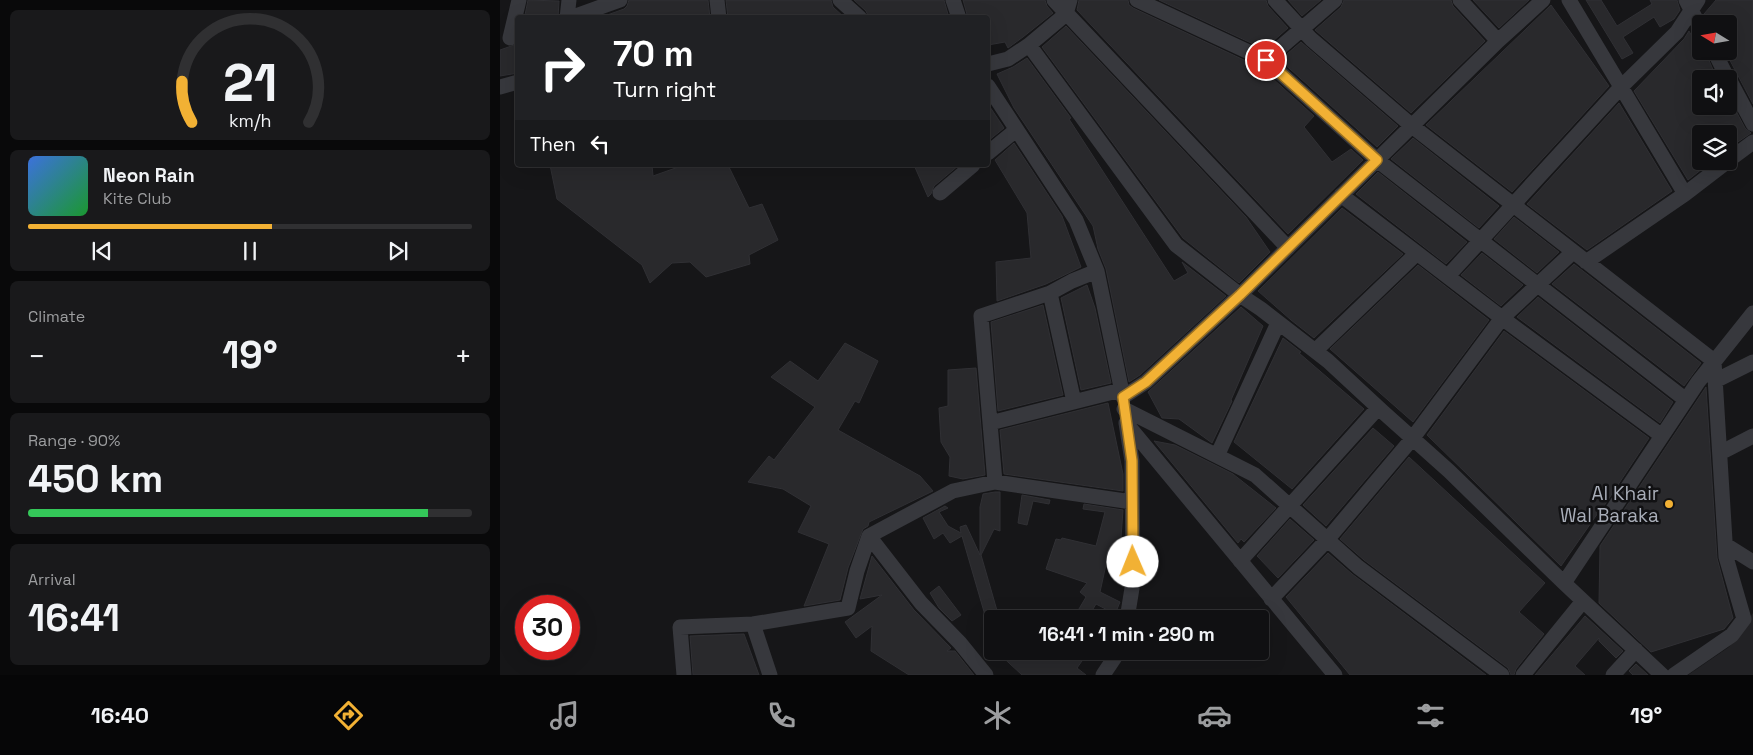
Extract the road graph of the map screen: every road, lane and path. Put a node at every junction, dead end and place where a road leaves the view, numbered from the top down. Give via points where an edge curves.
1 (519, 0) edge
2 (569, 0) edge
3 (620, 0) edge
4 (717, 0) edge
5 (840, 0) edge
6 (954, 0) edge
7 (1054, 0) edge
8 (1137, 0) edge
9 (1275, 0) edge
10 (1335, 0) edge
11 (1460, 0) edge
12 (1543, 0) edge
13 (1569, 0) edge
14 (1692, 4) edge
15 (1068, 7) edge
16 (515, 15) edge
17 (568, 15) edge
18 (577, 15) edge
19 (719, 15) edge
20 (857, 15) edge
21 (958, 15) edge
22 (515, 16) edge
23 (1301, 28) junction
24 (509, 41) edge
25 (1498, 41) junction
26 (1029, 45) junction
27 (1266, 60) junction
28 (990, 64) edge
29 (515, 83) edge
30 (500, 87) edge
31 (1622, 87) junction
32 (990, 89) edge
33 (1737, 94) edge
34 (1753, 124) edge
35 (1412, 126) junction
36 (1016, 130) junction
37 (1753, 142) edge
38 (990, 151) edge
39 (1737, 154) edge
40 (1377, 160) junction
41 (971, 167) edge
42 (1716, 170) edge
43 (940, 193) dead end
44 (1685, 194) junction
45 (1341, 195) junction
46 (1513, 205) junction
47 (1480, 240) junction
48 (1288, 248) junction
49 (1573, 252) junction
50 (1417, 253) junction
51 (1586, 262) junction
52 (1097, 271) junction
53 (1448, 276) junction
54 (1538, 285) junction
55 (1050, 293) junction
56 (1240, 295) junction
57 (1753, 313) edge
58 (1502, 318) junction
59 (1278, 323) junction
60 (1315, 351) junction
61 (1714, 361) junction
62 (1753, 362) edge
63 (1715, 380) junction
64 (1686, 400) junction
65 (1074, 402) junction
66 (1124, 405) junction
67 (1378, 408) junction
68 (990, 423) junction
69 (1662, 436) junction
70 (1753, 436) edge
71 (1412, 438) junction
72 (1720, 453) junction
73 (1218, 456) junction
74 (995, 482) junction
75 (1132, 502) junction
76 (1290, 506) junction
77 (869, 536) junction
78 (1328, 540) junction
79 (1726, 545) junction
80 (1240, 561) junction
81 (1753, 562) edge
82 (1564, 583) junction
83 (1271, 599) junction
84 (1583, 601) junction
85 (1128, 610) edge
86 (753, 624) junction
87 (1636, 650) junction
88 (1113, 660) edge
89 (684, 675) edge
90 (770, 675) edge
91 (986, 675) edge
92 (1103, 675) edge
93 (1335, 675) edge
94 (1502, 675) edge
95 (1522, 675) edge
96 (1613, 675) edge
97 (1662, 675) edge
98 (1674, 675) edge

1 - 16 street
2 - 17 street
3 - 18 street
4 - 19 street
5 - 20 street
6 - 21 street
7 - 15 street
8 - 27 street
9 - 23 street
10 - 23 street
11 - 25 street
12 - 25 street
13 - 31 street
14 - 31 street via 1677,32
15 - 26 street
15 - 48 street
22 - 24 street
23 - 27 street
23 - 35 street
25 - 35 street
26 - 28 street via 1008,59
26 - 56 street via 1176,245
27 - 40 street
29 - 30 street
31 - 44 street
31 - 46 street
32 - 36 street
33 - 34 street
35 - 40 street
35 - 46 street
36 - 38 street
36 - 52 street via 1076,220
37 - 39 street
40 - 45 street
40 - 47 street
41 - 43 street
42 - 44 street
44 - 51 street
45 - 48 street
45 - 50 street
46 - 47 street
46 - 49 street
47 - 53 street
47 - 54 street
48 - 56 street
49 - 51 street
49 - 54 street
50 - 53 street
50 - 60 street
51 - 61 street
52 - 55 street
52 - 66 street
53 - 58 street
54 - 58 street
54 - 64 street
55 - 65 street
55 - 68 street via 981,316
56 - 59 street
56 - 66 street
57 - 61 street
58 - 69 street
58 - 71 street
59 - 60 street
59 - 73 street
60 - 67 street
61 - 63 street
61 - 64 street
62 - 63 street
63 - 72 street
64 - 69 street
65 - 66 street
65 - 68 street
66 - 73 street
66 - 75 street via 1132,461
66 - 80 street
67 - 71 street
67 - 76 street
68 - 74 street
69 - 82 street
70 - 72 street
71 - 78 street
71 - 82 street
72 - 79 street
73 - 76 street via 1255,475
74 - 75 street
74 - 77 street via 953,491
75 - 85 street via 1133,582
76 - 78 street
76 - 80 street
77 - 86 street via 848,608
77 - 91 street via 921,603
78 - 83 street
78 - 94 street via 1358,567
79 - 81 street
79 - 98 street via 1726,557 1744,619 1732,635
80 - 83 street
82 - 84 street
83 - 93 street
84 - 87 street
84 - 95 street
86 - 89 street via 680,627
86 - 90 street
87 - 96 street
87 - 97 street
88 - 92 street

